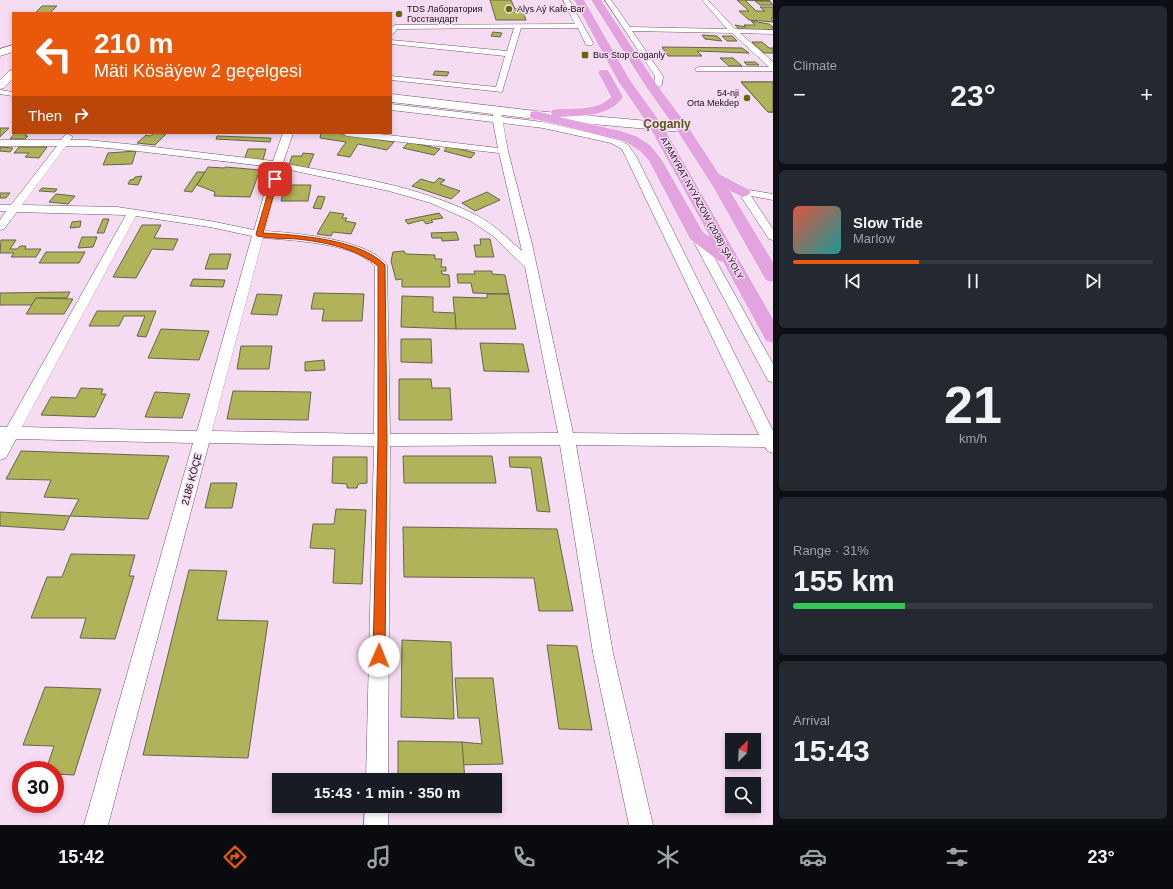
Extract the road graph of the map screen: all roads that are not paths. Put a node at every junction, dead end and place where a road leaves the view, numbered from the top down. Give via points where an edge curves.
1 (566, 0) edge
2 (579, 0) edge
3 (596, 0) edge
4 (608, 0) edge
5 (705, 0) edge
6 (518, 26) junction
7 (580, 26) junction
8 (628, 29) junction
9 (732, 30) junction
10 (392, 32) edge
11 (773, 32) edge
12 (593, 41) junction
13 (392, 42) edge
14 (12, 48) edge
15 (0, 53) edge
16 (510, 54) junction
17 (773, 66) edge
18 (0, 69) edge
19 (699, 69) dead end
20 (773, 69) edge
21 (12, 72) edge
22 (12, 73) edge
23 (392, 78) edge
24 (624, 81) junction
25 (0, 86) edge
26 (652, 87) junction
27 (0, 92) edge
28 (12, 94) edge
29 (392, 98) edge
30 (392, 107) edge
31 (496, 115) junction
32 (536, 115) junction
33 (656, 126) junction
34 (682, 128) junction
35 (70, 134) edge
36 (288, 134) edge
37 (356, 134) edge
38 (0, 143) edge
39 (64, 143) junction
40 (503, 151) junction
41 (278, 166) junction
42 (679, 167) junction
43 (712, 176) junction
44 (672, 192) junction
45 (743, 192) junction
46 (773, 197) edge
47 (7, 208) edge
48 (132, 213) junction
49 (0, 227) edge
50 (259, 234) junction
51 (696, 235) junction
52 (773, 237) edge
53 (732, 263) junction
54 (530, 265) junction
55 (773, 277) edge
56 (773, 336) edge
57 (773, 377) edge
58 (5, 433) edge
59 (203, 437) junction
60 (567, 439) junction
61 (382, 440) junction
62 (772, 443) edge
63 (0, 454) edge
64 (377, 773) edge
65 (377, 813) edge
66 (96, 825) edge
67 (376, 825) edge
68 (641, 825) edge

1 - 7 street
2 - 12 main road, ATAMYRAT NYÝAZOW (2038) ŞAÝOLY
3 - 26 main road
4 - 8 street
5 - 9 street
6 - 7 street
6 - 10 street via 395,27
6 - 16 street
7 - 12 street
8 - 9 street
8 - 26 street via 659,76 659,83
9 - 11 street
9 - 17 street
12 - 24 main road, ATAMYRAT NYÝAZOW (2038) ŞAÝOLY
13 - 16 street
14 - 15 street
16 - 23 street via 499,90
18 - 21 street
19 - 20 street
22 - 25 street
24 - 32 main road via 601,66 617,97 609,106
24 - 33 main road, ATAMYRAT NYÝAZOW (2038) ŞAÝOLY
26 - 34 main road
27 - 28 street
29 - 31 street
30 - 31 street
31 - 32 street
31 - 40 street
31 - 62 street via 614,141 625,148
32 - 33 street
32 - 44 main road via 631,139 645,148
33 - 34 street
33 - 42 main road, ATAMYRAT NYÝAZOW (2038) ŞAÝOLY
34 - 43 main road
35 - 39 street
36 - 41 street, 2186 KÖÇE
37 - 40 street
38 - 39 street
39 - 41 street via 137,148
39 - 47 street
40 - 54 street
41 - 50 street, 2186 KÖÇE
41 - 54 street via 391,188 435,201 473,218 496,233
42 - 44 main road
42 - 53 main road, ATAMYRAT NYÝAZOW (2038) ŞAÝOLY
43 - 45 main road
43 - 55 main road
44 - 51 main road
45 - 46 street
45 - 52 street
47 - 48 street via 117,210
47 - 49 street
48 - 50 street
48 - 58 street
50 - 59 street, 2186 KÖÇE
50 - 61 street via 298,237 349,247 367,254 382,265
51 - 53 main road
51 - 57 street
53 - 56 main road, ATAMYRAT NYÝAZOW (2038) ŞAÝOLY
54 - 60 street
58 - 59 street
58 - 63 street
59 - 61 street
59 - 66 street, 2186 KÖÇE
60 - 61 street
60 - 62 street
60 - 68 street via 603,653
61 - 64 street
65 - 67 street

